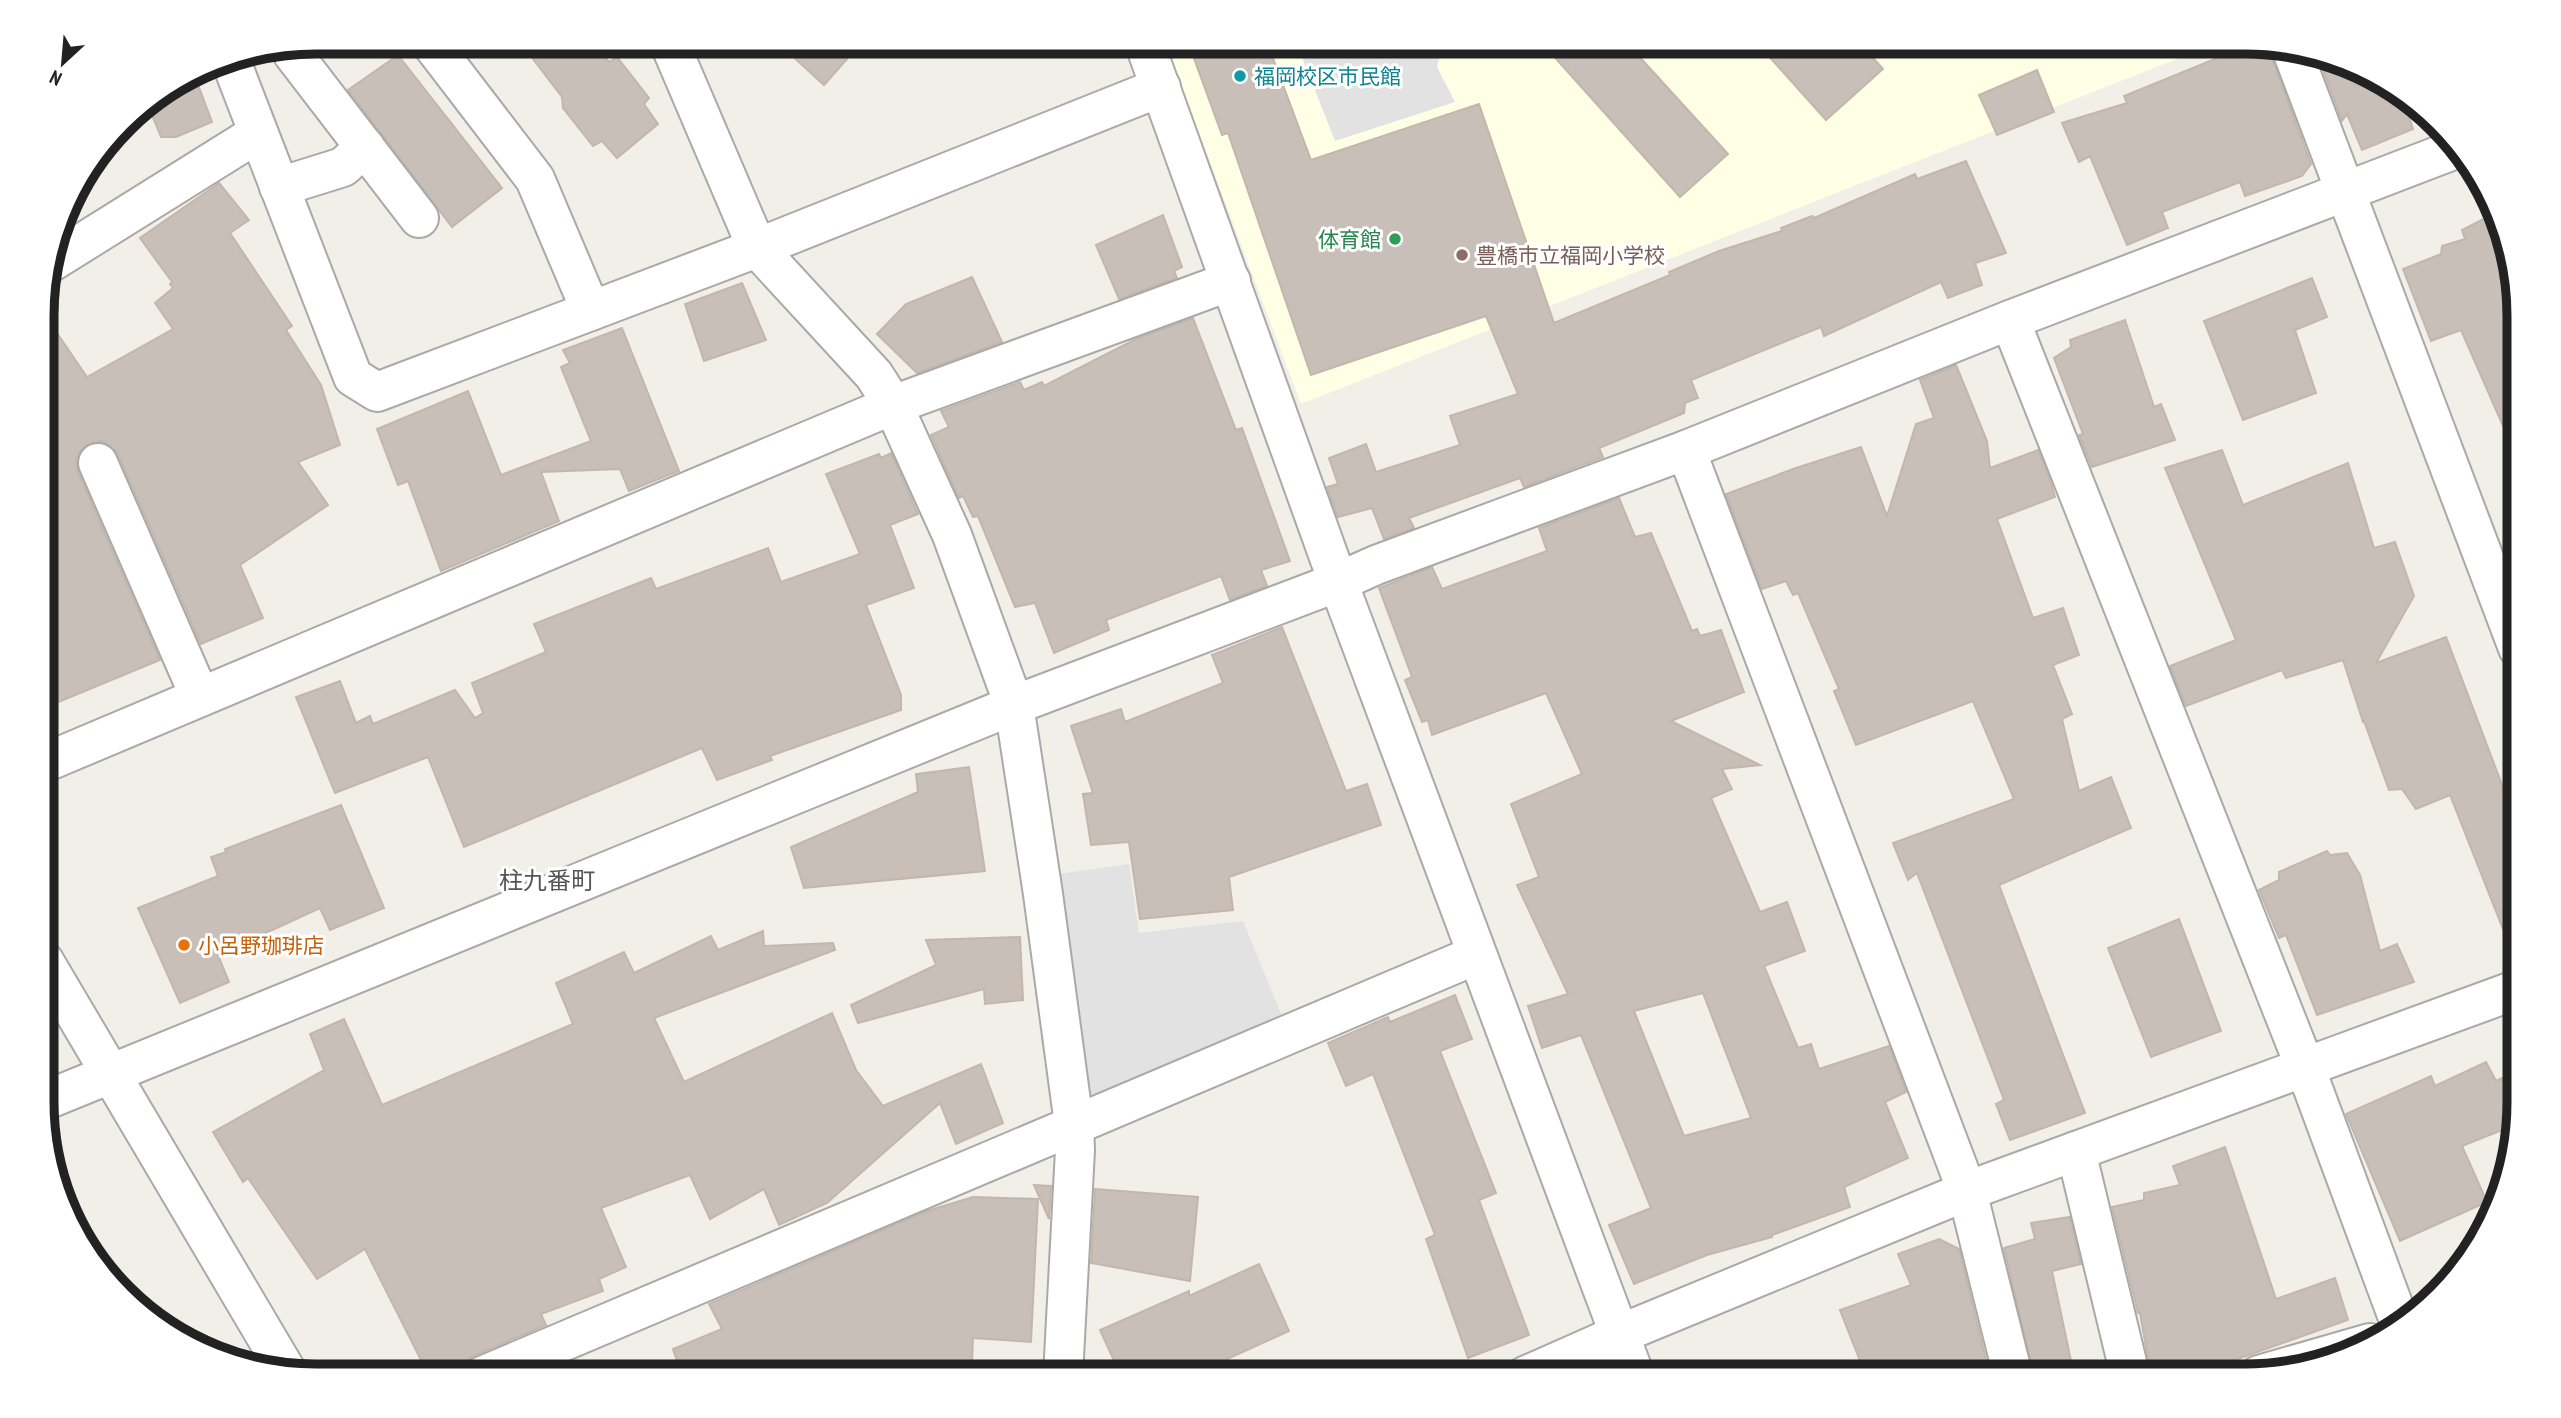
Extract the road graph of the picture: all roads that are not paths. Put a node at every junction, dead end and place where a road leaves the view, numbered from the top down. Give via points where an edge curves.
1 (439, 54) edge
2 (674, 54) edge
3 (1149, 54) edge
4 (294, 55) edge
5 (2295, 59) edge
6 (233, 68) edge
7 (1161, 87) junction
8 (258, 133) junction
9 (365, 147) junction
10 (2449, 152) edge
11 (279, 187) junction
12 (2344, 191) junction
13 (419, 218) dead end
14 (757, 248) junction
15 (61, 256) edge
16 (1231, 281) junction
17 (591, 311) junction
18 (2011, 320) junction
19 (893, 405) junction
20 (1686, 450) junction
21 (98, 463) dead end
22 (1338, 582) junction
23 (2507, 619) edge
24 (200, 697) junction
25 (1014, 705) junction
26 (54, 759) edge
27 (1476, 955) junction
28 (54, 978) edge
29 (2507, 993) edge
30 (2305, 1067) junction
31 (110, 1075) junction
32 (54, 1097) edge
33 (1073, 1124) junction
34 (2076, 1151) junction
35 (1967, 1191) junction
36 (2396, 1316) edge
37 (1620, 1334) junction
38 (281, 1362) edge
39 (510, 1364) edge
40 (1064, 1364) edge
41 (1552, 1364) edge
42 (1631, 1364) edge
43 (2010, 1364) edge
44 (2127, 1364) edge

1 - 17 street via 535,179
2 - 14 street
3 - 7 street
4 - 9 street
5 - 12 street
6 - 8 street
7 - 14 street
7 - 16 street
8 - 11 street
8 - 15 street
9 - 11 street via 343,166
9 - 13 street
10 - 12 street
11 - 17 street via 353,377 377,392
12 - 18 street
12 - 23 street
14 - 17 street
14 - 19 street via 874,375
16 - 19 street
16 - 22 street
18 - 20 street
18 - 30 street
19 - 24 street
19 - 25 street via 952,535
20 - 22 street
20 - 35 street
21 - 24 street
22 - 25 street
22 - 27 street
24 - 26 street
25 - 31 street
25 - 33 street
27 - 33 street
27 - 37 street
28 - 31 street
29 - 30 street
30 - 34 street
30 - 36 street
31 - 32 street
31 - 38 street
33 - 39 street
33 - 40 street
34 - 35 street
34 - 44 street
35 - 37 street
35 - 43 street
37 - 41 street
37 - 42 street

